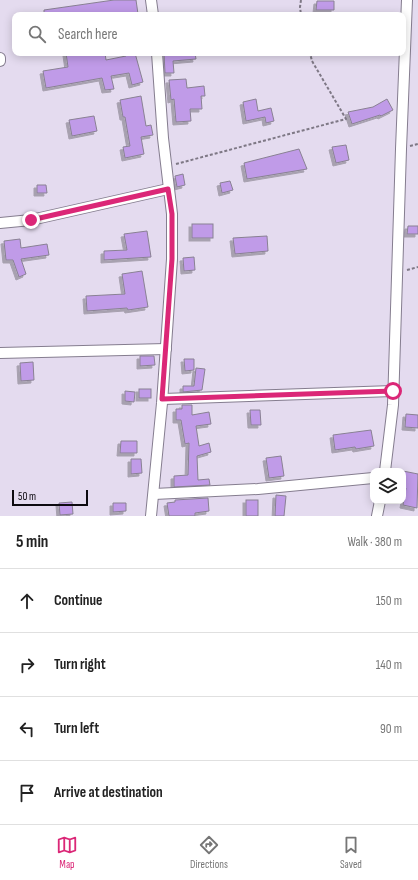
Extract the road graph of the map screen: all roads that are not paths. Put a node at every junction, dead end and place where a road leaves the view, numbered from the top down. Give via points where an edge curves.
1 (151, 0) edge
2 (408, 0) edge
3 (153, 12) edge
4 (406, 52) edge
5 (158, 56) edge
6 (406, 56) edge
7 (0, 58) edge
8 (0, 61) edge
9 (168, 189) junction
10 (0, 223) edge
11 (166, 349) junction
12 (0, 352) edge
13 (393, 391) junction
14 (162, 399) junction
15 (385, 468) edge
16 (370, 478) edge
17 (154, 494) junction
18 (379, 504) edge
19 (151, 516) edge
20 (377, 516) edge

1 - 3 street
2 - 4 street
5 - 9 street
6 - 13 street
7 - 8 street
9 - 10 street via 31,220
9 - 11 street via 172,214 172,259
11 - 12 street
11 - 14 street
13 - 14 street
13 - 15 street
14 - 17 street
16 - 17 street via 258,489
17 - 19 street
18 - 20 street

